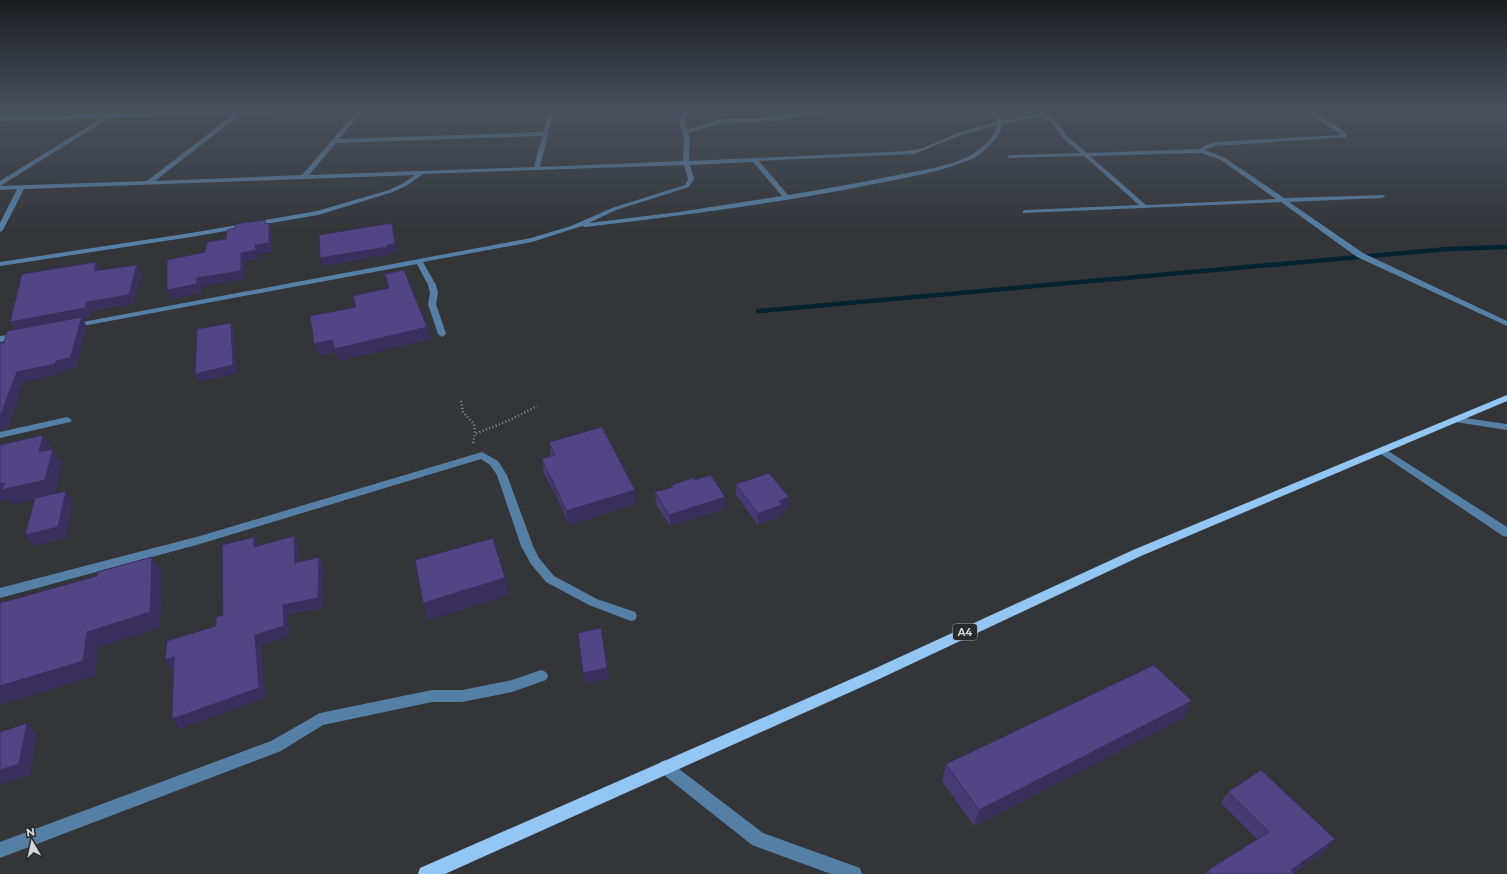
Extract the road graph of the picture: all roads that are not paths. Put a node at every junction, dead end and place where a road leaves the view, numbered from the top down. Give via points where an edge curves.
1 (54, 150) edge
2 (191, 150) edge
3 (327, 150) edge
4 (541, 150) edge
5 (685, 150) edge
6 (923, 150) edge
7 (981, 150) edge
8 (1079, 150) edge
9 (1201, 151) joint
10 (1084, 154) junction
11 (1010, 157) dead end
12 (755, 160) junction
13 (687, 163) junction
14 (536, 169) junction
15 (421, 173) junction
16 (304, 177) junction
17 (149, 182) junction
18 (0, 184) edge
19 (0, 188) edge
20 (22, 188) junction
21 (1382, 196) dead end
22 (786, 197) junction
23 (1283, 201) junction
24 (1145, 207) junction
25 (1025, 212) dead end
26 (573, 227) junction
27 (0, 230) edge
28 (419, 261) junction
29 (0, 264) edge
30 (1507, 324) edge
31 (62, 328) edge
32 (442, 334) dead end
33 (23, 335) edge
34 (0, 339) edge
35 (1507, 398) edge
36 (66, 420) dead end
37 (1458, 420) junction
38 (1507, 427) edge
39 (0, 435) edge
40 (1382, 450) junction
41 (1507, 533) edge
42 (0, 593) edge
43 (631, 616) dead end
44 (541, 676) dead end
45 (665, 767) junction
46 (0, 850) edge
47 (426, 874) edge
48 (854, 874) edge

1 - 18 street
2 - 17 street
3 - 16 street
4 - 14 street
5 - 13 street
6 - 12 street
7 - 22 street via 971,157 936,169
8 - 10 street
9 - 10 street
9 - 23 street via 1223,159
10 - 11 street
10 - 24 street
12 - 13 street
12 - 22 street
13 - 14 street
13 - 26 street via 691,179 687,186 614,209
14 - 15 street
15 - 16 street
15 - 29 street via 391,191 318,213
16 - 17 street
17 - 20 street
19 - 20 street
20 - 27 street
21 - 23 street
22 - 26 street via 680,214
23 - 24 street
23 - 30 street via 1360,255
24 - 25 street
26 - 28 street via 532,240
28 - 31 street
28 - 32 street via 432,286 432,304
33 - 34 street
35 - 37 main road, A4
36 - 39 street
37 - 38 street
37 - 40 main road, A4
40 - 41 street
40 - 45 main road, A4 via 1137,553 870,677
42 - 43 street via 200,540 482,455 494,463 502,475 527,546 535,561 550,579 593,602
44 - 46 street via 512,686 469,694 432,696 320,719 276,746
45 - 47 main road, A4
45 - 48 street via 758,839

